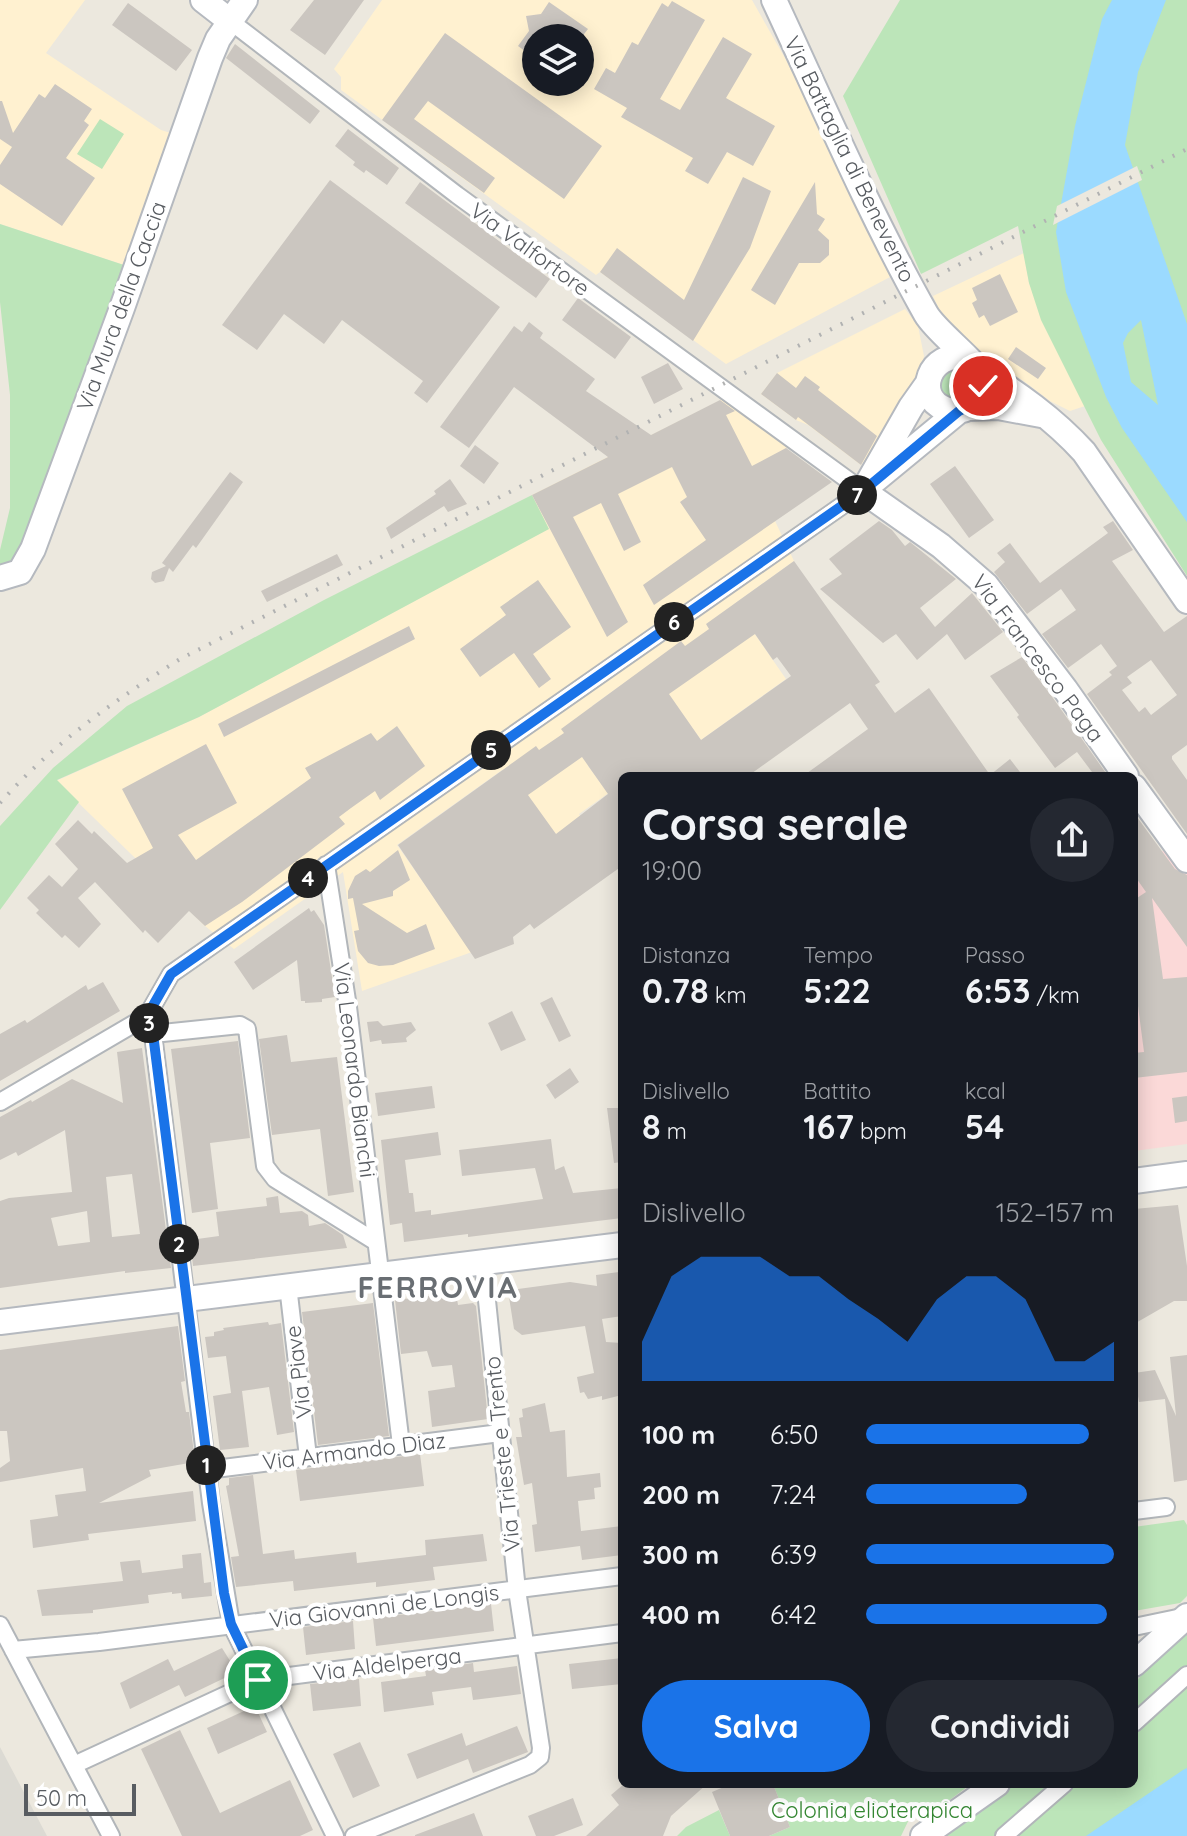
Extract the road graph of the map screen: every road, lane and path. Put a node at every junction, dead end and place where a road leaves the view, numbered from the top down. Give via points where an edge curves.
1 (203, 0) edge
2 (245, 0) edge
3 (774, 0) edge
4 (230, 21) junction
5 (928, 318) junction
6 (972, 363) junction
7 (930, 377) junction
8 (964, 410) junction
9 (1047, 417) junction
10 (863, 491) junction
11 (1, 578) edge
12 (1187, 601) edge
13 (1123, 772) edge
14 (1138, 793) edge
15 (1187, 860) edge
16 (326, 865) junction
17 (147, 1016) junction
18 (153, 1034) junction
19 (0, 1102) edge
20 (1187, 1174) edge
21 (1138, 1180) edge
22 (376, 1242) junction
23 (618, 1245) edge
24 (483, 1262) junction
25 (381, 1275) junction
26 (288, 1286) junction
27 (186, 1299) junction
28 (0, 1322) edge
29 (500, 1433) junction
30 (401, 1445) junction
31 (308, 1457) junction
32 (207, 1470) junction
33 (1166, 1507) dead end
34 (1138, 1510) edge
35 (618, 1577) edge
36 (517, 1590) junction
37 (1187, 1616) edge
38 (231, 1624) junction
39 (0, 1625) edge
40 (1138, 1626) edge
41 (618, 1634) edge
42 (526, 1647) junction
43 (13, 1650) junction
44 (1138, 1660) edge
45 (1187, 1675) edge
46 (258, 1680) junction
47 (1138, 1719) edge
48 (74, 1765) junction
49 (991, 1788) edge
50 (1059, 1788) edge
51 (111, 1836) edge
52 (335, 1836) edge
53 (354, 1836) edge
54 (923, 1836) edge
55 (1004, 1836) edge

1 - 4 street, Via Valfortore
2 - 4 street, Via Mura della Caccia
3 - 5 street, Via Battaglia di Benevento
4 - 10 street, Via Valfortore via 457,195
4 - 11 street, Via Mura della Caccia via 210,58 33,549 20,572
5 - 6 street, Via Battaglia di Benevento
5 - 7 street, Via Battaglia di Benevento
6 - 7 street via 949,357
6 - 8 street via 983,386 976,403
6 - 9 street, Via Battaglia di Benevento
7 - 8 street via 933,400 940,407
7 - 10 street
8 - 9 street via 1008,408
8 - 10 street
9 - 12 street, Via Battaglia di Benevento via 1084,452
10 - 13 street, Via Francesco Paga via 986,585
10 - 16 street
14 - 15 street
16 - 17 street via 171,974
16 - 22 street, Via Leonardo Bianchi
17 - 18 street
17 - 19 street
18 - 22 street via 240,1025 247,1029 265,1166 275,1179
18 - 27 street
20 - 21 street
22 - 25 street, Via Leonardo Bianchi
23 - 24 street
24 - 25 street
24 - 29 street, Via Trieste e Trento
25 - 26 street
25 - 30 street, Via Leonardo Bianchi
26 - 27 street
26 - 31 street, Via Piave
27 - 28 street
27 - 32 street
29 - 30 street, Via Armando Diaz
29 - 36 street, Via Trieste e Trento
30 - 31 street, Via Armando Diaz
31 - 32 street, Via Armando Diaz
32 - 38 street
33 - 34 street
35 - 36 street, Via Giovanni de Longis
36 - 38 street, Via Giovanni de Longis
36 - 42 street, Via Trieste e Trento
37 - 40 street
37 - 44 street
38 - 43 street, Via Giovanni de Longis
38 - 46 street
39 - 43 street
41 - 42 street, Via Aldelperga
42 - 46 street, Via Aldelperga
42 - 53 street, Via Trieste e Trento via 540,1757
43 - 48 street
45 - 47 street
46 - 48 street, Via Aldelperga
46 - 52 street
48 - 51 street
49 - 54 street
50 - 55 street

